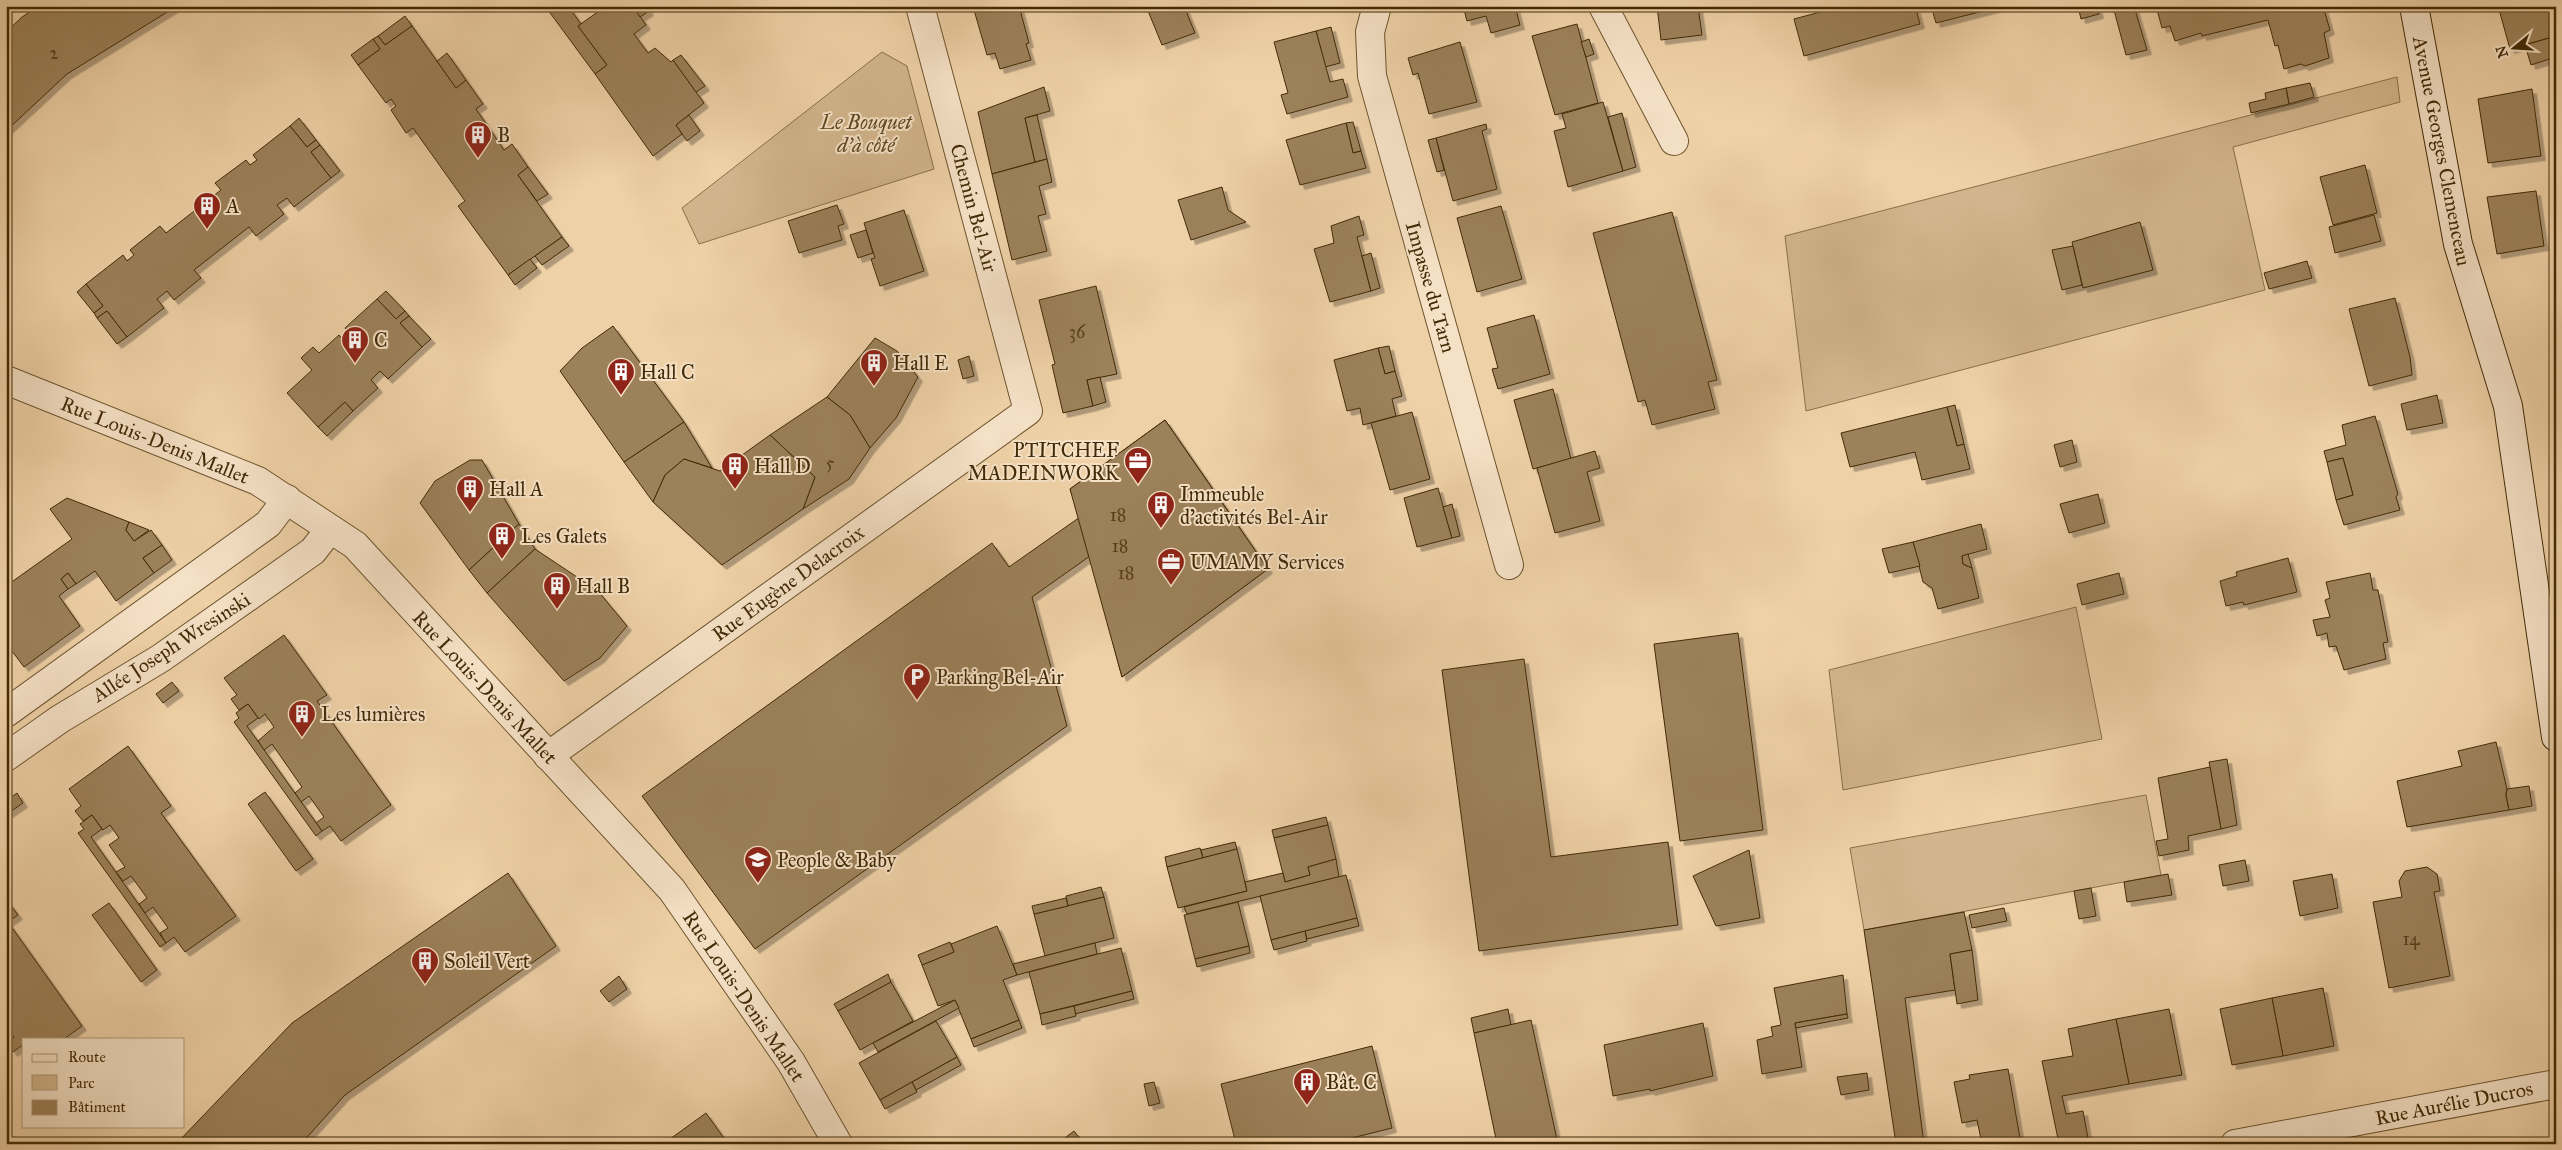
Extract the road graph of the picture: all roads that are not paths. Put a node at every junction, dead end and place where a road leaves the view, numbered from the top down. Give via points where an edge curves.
1 (920, 6) edge
2 (1377, 6) edge
3 (1604, 6) edge
4 (2414, 6) edge
5 (1674, 141) dead end
6 (6, 380) edge
7 (1028, 410) joint
8 (287, 499) junction
9 (330, 529) junction
10 (1509, 565) dead end
11 (6, 713) edge
12 (2556, 736) edge
13 (548, 756) junction
14 (6, 757) edge
15 (2556, 1084) edge
16 (838, 1144) edge
17 (2234, 1144) edge

1 - 7 street, Chemin Bel-Air
2 - 10 street, Impasse du Tarn via 1370,32 1372,76
3 - 5 street
4 - 12 street, Avenue Georges Clemenceau via 2458,244 2508,406
6 - 8 street, Rue Louis-Denis Mallet via 258,481
7 - 13 street, Rue Eugène Delacroix
8 - 9 street, Rue Louis-Denis Mallet
8 - 11 street, Allée Joseph Wresinski via 268,524
9 - 13 street, Rue Louis-Denis Mallet via 355,545
9 - 14 street, Allée Joseph Wresinski via 313,551 161,658 60,719
13 - 16 street, Rue Louis-Denis Mallet via 672,890 791,1062
15 - 17 street, Rue Aurélie Ducros

